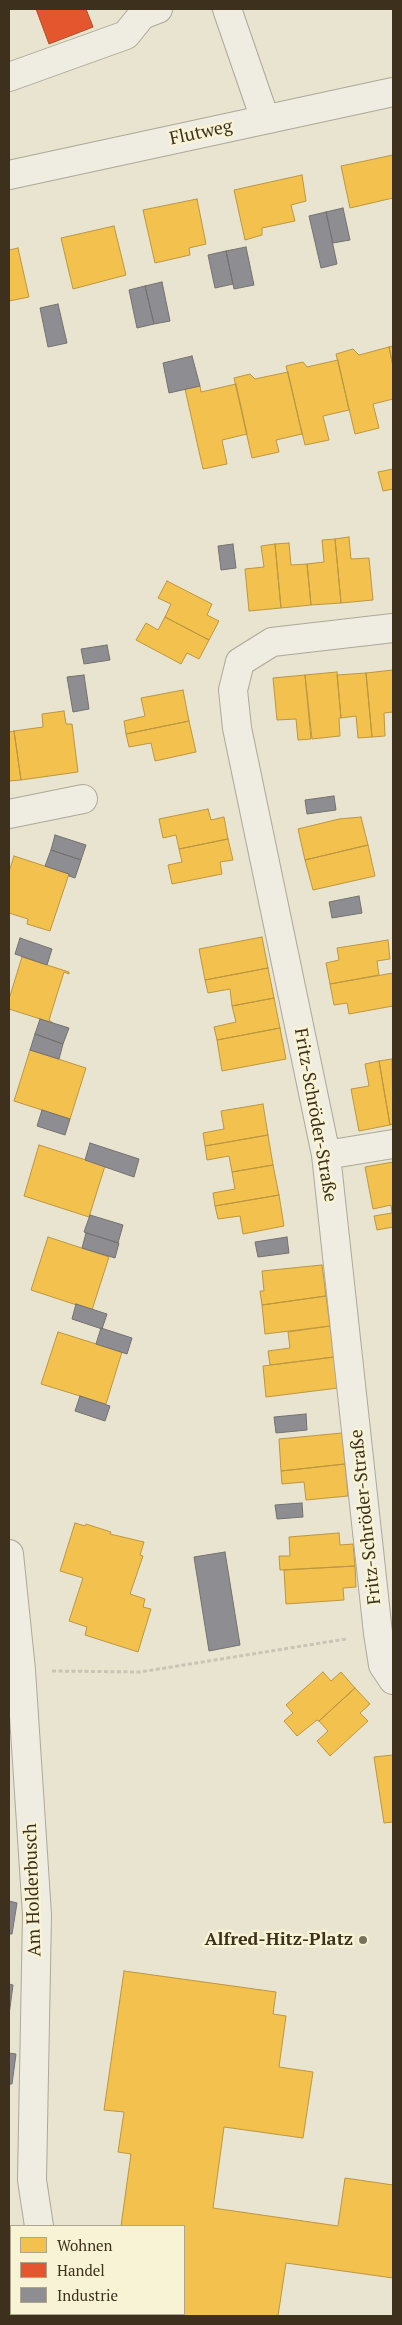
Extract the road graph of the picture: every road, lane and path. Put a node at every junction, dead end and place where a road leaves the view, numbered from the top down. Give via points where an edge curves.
1 (158, 9) edge
2 (227, 9) edge
3 (9, 77) edge
4 (393, 92) edge
5 (265, 119) junction
6 (9, 175) edge
7 (393, 628) edge
8 (83, 799) dead end
9 (9, 814) edge
10 (393, 1144) edge
11 (326, 1155) junction
12 (9, 1554) edge
13 (378, 1633) junction
14 (15, 1670) edge
15 (393, 1680) edge
16 (39, 2225) edge

1 - 3 street via 142,15 126,35
2 - 5 street
4 - 5 street, Flutweg
5 - 6 street, Flutweg
7 - 11 street, Fritz-Schröder-Straße via 272,642 240,662 232,690 237,728
8 - 9 street
10 - 11 street
11 - 13 street, Fritz-Schröder-Straße
12 - 14 street, Am Holderbusch
13 - 14 path via 140,1672
13 - 15 street, Fritz-Schröder-Straße via 383,1665
14 - 16 street, Am Holderbusch via 37,1915 32,2180

